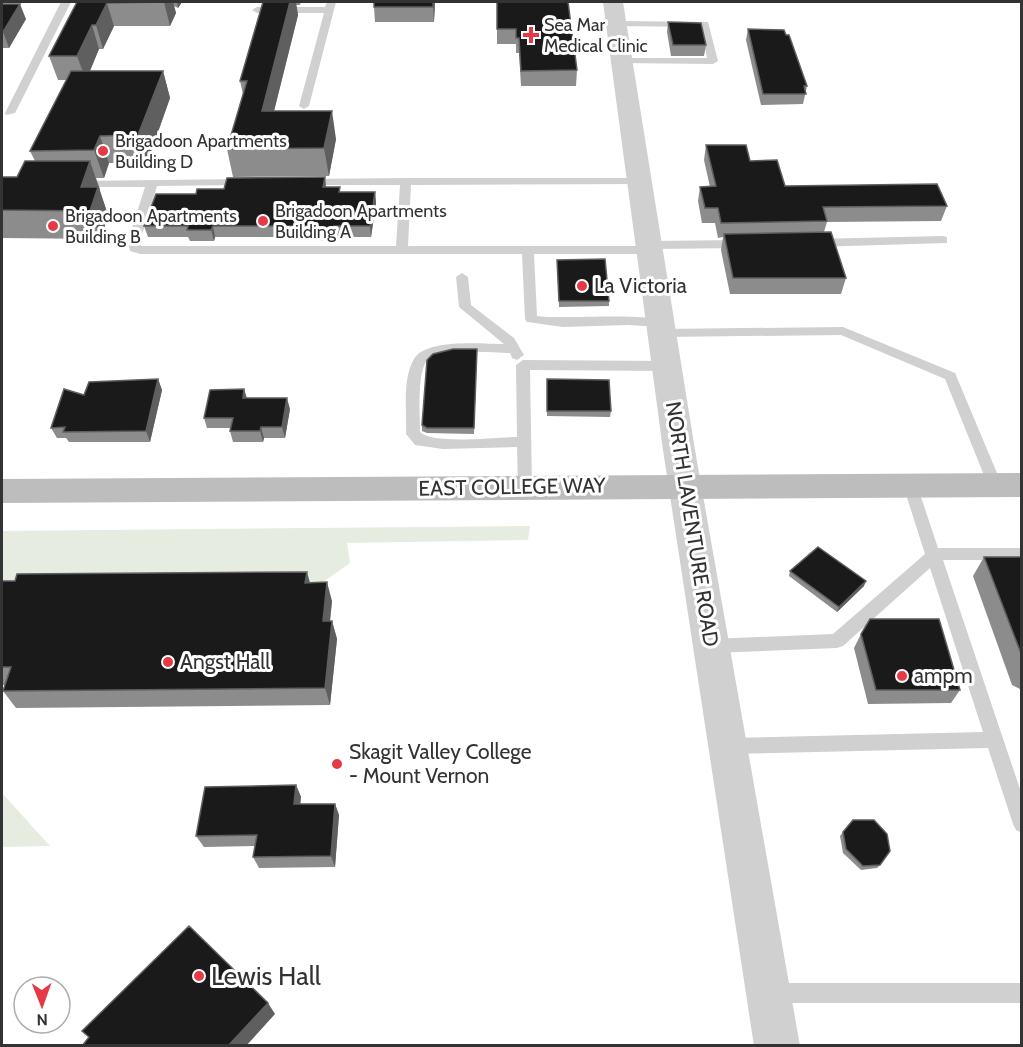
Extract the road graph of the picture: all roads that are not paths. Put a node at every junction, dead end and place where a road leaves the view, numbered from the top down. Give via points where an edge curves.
1 (63, 6) edge
2 (330, 6) edge
3 (256, 10) dead end
4 (72, 11) edge
5 (615, 13) edge
6 (622, 61) junction
7 (304, 106) dead end
8 (10, 112) dead end
9 (406, 181) junction
10 (640, 181) junction
11 (256, 182) edge
12 (291, 182) edge
13 (152, 183) junction
14 (71, 184) edge
15 (943, 240) dead end
16 (801, 243) edge
17 (754, 244) edge
18 (649, 248) junction
19 (402, 250) junction
20 (528, 250) junction
21 (462, 277) dead end
22 (661, 328) junction
23 (514, 349) junction
24 (523, 365) junction
25 (666, 366) junction
26 (524, 442) junction
27 (910, 485) junction
28 (1008, 485) edge
29 (685, 486) junction
30 (525, 487) junction
31 (2, 491) edge
32 (935, 554) junction
33 (1022, 554) edge
34 (712, 645) junction
35 (994, 740) junction
36 (728, 746) junction
37 (1022, 824) edge
38 (769, 993) junction
39 (1022, 993) edge
40 (777, 1046) edge

1 - 4 lane
1 - 8 lane
2 - 3 lane
2 - 7 lane
5 - 6 street, NORTH LAVENTURE ROAD
5 - 6 lane via 705,24 713,61
6 - 10 street, NORTH LAVENTURE ROAD
9 - 10 lane
9 - 12 lane
9 - 19 lane
10 - 18 street, NORTH LAVENTURE ROAD
11 - 13 lane
13 - 14 lane
13 - 19 lane via 134,241 134,248 140,250
15 - 16 lane
17 - 18 lane
18 - 20 lane
18 - 22 street, NORTH LAVENTURE ROAD
19 - 20 lane
20 - 22 lane via 531,319 554,325 637,319
21 - 23 lane via 465,307
22 - 25 street, NORTH LAVENTURE ROAD
22 - 28 lane via 843,331 950,376
23 - 24 lane
23 - 26 lane via 438,350 424,355 418,366 413,434 420,441 436,443
24 - 25 lane
24 - 26 lane
25 - 29 street, NORTH LAVENTURE ROAD
26 - 30 lane
27 - 28 main road, EAST COLLEGE WAY
27 - 29 main road, EAST COLLEGE WAY
27 - 32 lane
29 - 30 main road, EAST COLLEGE WAY
29 - 34 street, NORTH LAVENTURE ROAD
30 - 31 main road, EAST COLLEGE WAY
32 - 33 lane
32 - 34 lane via 837,640
32 - 35 lane
34 - 36 street, NORTH LAVENTURE ROAD
35 - 36 lane
35 - 37 lane
36 - 38 street, NORTH LAVENTURE ROAD
38 - 39 lane
38 - 40 street, NORTH LAVENTURE ROAD

